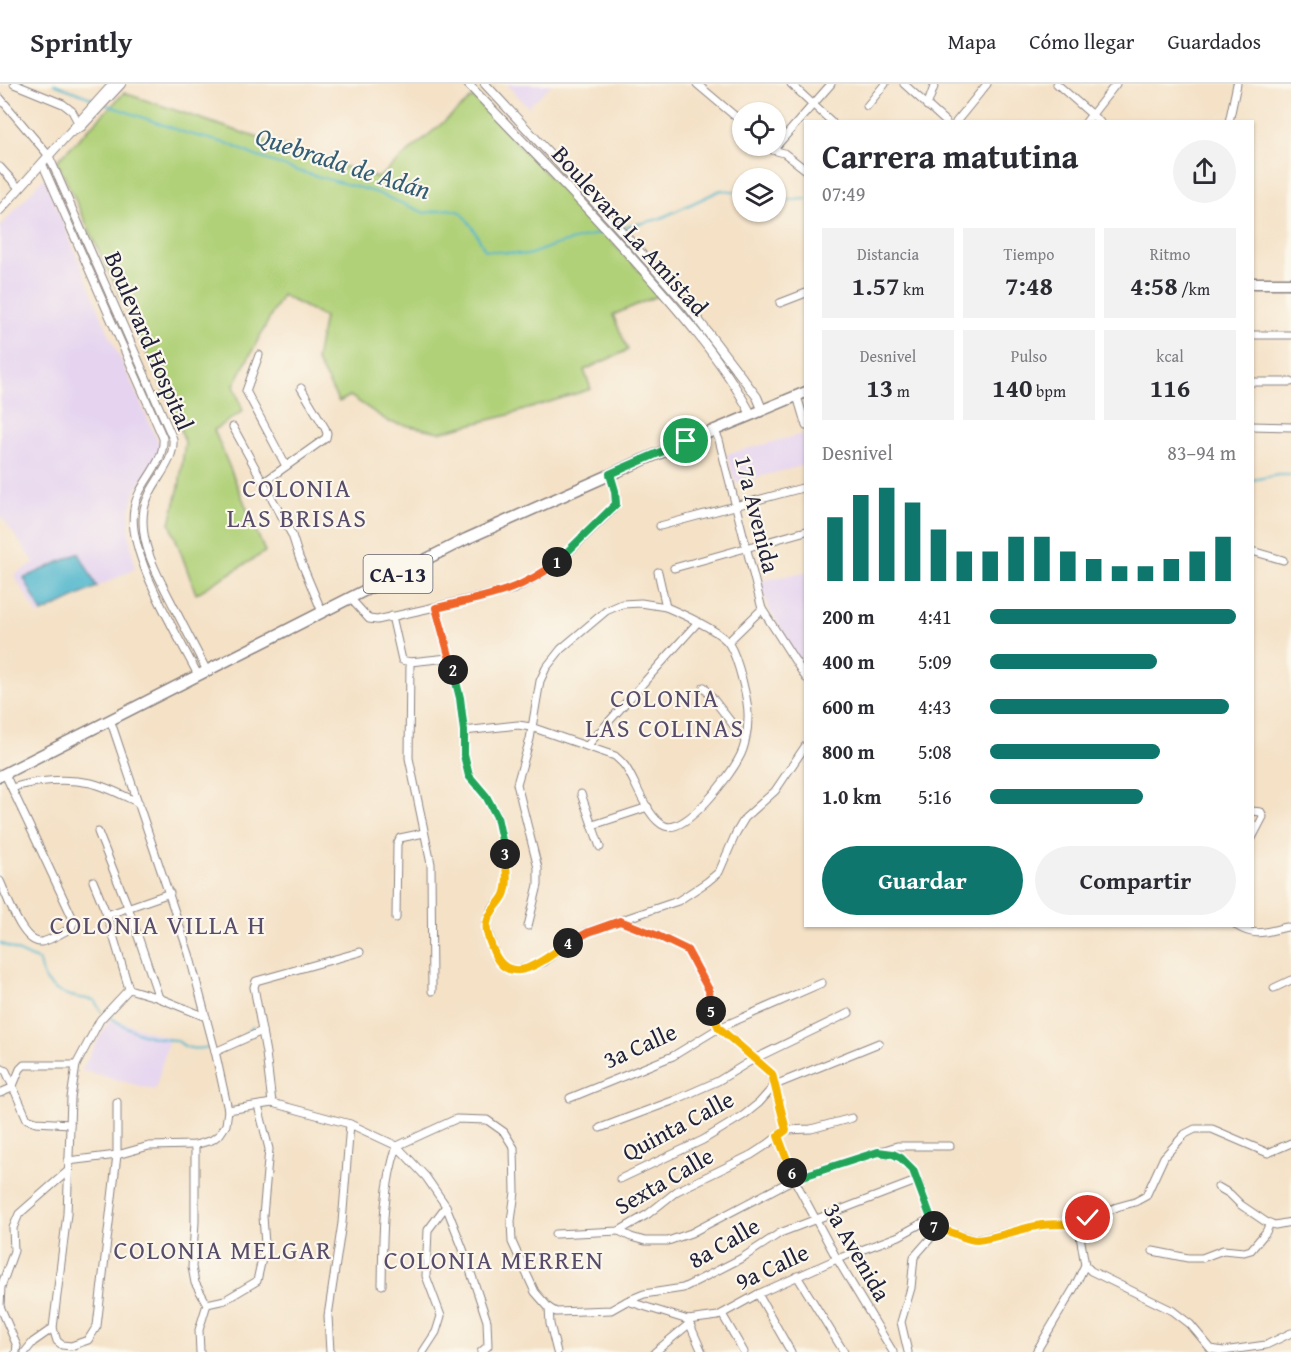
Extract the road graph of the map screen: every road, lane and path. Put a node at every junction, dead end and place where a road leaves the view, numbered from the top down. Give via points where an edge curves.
1 (14, 84) edge
2 (122, 84) edge
3 (468, 84) edge
4 (485, 84) edge
5 (697, 84) edge
6 (791, 84) edge
7 (831, 84) edge
8 (885, 84) edge
9 (904, 84) edge
10 (935, 84) edge
11 (987, 84) edge
12 (1057, 84) edge
13 (1116, 84) edge
14 (1237, 84) edge
15 (111, 86) edge
16 (0, 98) edge
17 (813, 104) junction
18 (867, 106) dead end
19 (927, 106) junction
20 (732, 114) edge
21 (1092, 114) junction
22 (830, 120) edge
23 (944, 120) edge
24 (958, 120) edge
25 (1088, 120) edge
26 (1098, 120) edge
27 (1229, 120) edge
28 (79, 124) junction
29 (786, 132) edge
30 (786, 154) edge
31 (45, 160) junction
32 (0, 167) edge
33 (804, 168) edge
34 (19, 188) junction
35 (0, 210) edge
36 (1254, 283) edge
37 (1291, 283) edge
38 (804, 294) edge
39 (780, 303) dead end
40 (1254, 335) edge
41 (1291, 335) edge
42 (259, 355) dead end
43 (1254, 382) edge
44 (1291, 382) edge
45 (300, 388) dead end
46 (801, 394) edge
47 (762, 409) junction
48 (804, 413) edge
49 (751, 414) junction
50 (1254, 426) edge
51 (233, 427) dead end
52 (1291, 427) edge
53 (714, 429) junction
54 (286, 466) junction
55 (610, 474) junction
56 (264, 482) junction
57 (804, 488) edge
58 (736, 505) junction
59 (660, 526) dead end
60 (804, 532) edge
61 (746, 548) junction
62 (1254, 552) edge
63 (1283, 560) dead end
64 (674, 568) dead end
65 (658, 572) dead end
66 (350, 598) junction
67 (666, 607) junction
68 (436, 608) junction
69 (762, 609) junction
70 (322, 612) junction
71 (392, 616) junction
72 (698, 622) junction
73 (728, 642) junction
74 (448, 658) junction
75 (410, 662) junction
76 (202, 673) junction
77 (804, 675) edge
78 (704, 687) dead end
79 (110, 719) junction
80 (531, 727) junction
81 (464, 731) junction
82 (744, 739) junction
83 (586, 746) junction
84 (804, 748) edge
85 (2, 775) edge
86 (12, 788) junction
87 (581, 794) dead end
88 (139, 803) junction
89 (648, 807) junction
90 (1254, 811) edge
91 (593, 825) junction
92 (98, 832) dead end
93 (424, 833) junction
94 (1254, 834) edge
95 (600, 847) dead end
96 (0, 881) edge
97 (93, 881) dead end
98 (171, 893) junction
99 (128, 907) junction
100 (107, 915) junction
101 (396, 918) dead end
102 (620, 921) junction
103 (528, 927) dead end
104 (1240, 927) edge
105 (1287, 927) dead end
106 (360, 952) dead end
107 (1291, 980) edge
108 (822, 983) dead end
109 (1274, 988) dead end
110 (129, 989) junction
111 (432, 992) dead end
112 (159, 998) junction
113 (849, 1013) dead end
114 (206, 1017) junction
115 (719, 1028) junction
116 (262, 1031) junction
117 (879, 1043) dead end
118 (215, 1051) junction
119 (754, 1059) junction
120 (76, 1065) junction
121 (0, 1068) edge
122 (775, 1085) junction
123 (12, 1088) junction
124 (0, 1093) edge
125 (570, 1098) dead end
126 (117, 1102) dead end
127 (272, 1103) junction
128 (258, 1106) junction
129 (228, 1110) junction
130 (852, 1118) dead end
131 (70, 1124) junction
132 (350, 1124) junction
133 (600, 1128) dead end
134 (786, 1130) junction
135 (778, 1136) junction
136 (1291, 1143) edge
137 (195, 1145) junction
138 (397, 1146) junction
139 (950, 1146) dead end
140 (878, 1152) junction
141 (117, 1155) junction
142 (68, 1161) junction
143 (68, 1171) junction
144 (620, 1179) dead end
145 (794, 1179) junction
146 (916, 1180) junction
147 (1218, 1187) dead end
148 (446, 1206) junction
149 (815, 1219) junction
150 (932, 1221) junction
151 (1291, 1222) edge
152 (1270, 1223) junction
153 (1078, 1224) junction
154 (619, 1231) junction
155 (936, 1232) junction
156 (555, 1234) dead end
157 (1153, 1251) dead end
158 (837, 1259) junction
159 (1084, 1265) junction
160 (797, 1276) junction
161 (382, 1285) dead end
162 (758, 1294) junction
163 (0, 1298) edge
164 (627, 1301) junction
165 (207, 1304) junction
166 (549, 1308) junction
167 (722, 1314) junction
168 (689, 1322) junction
169 (53, 1328) junction
170 (1291, 1333) edge
171 (16, 1352) edge
172 (25, 1352) edge
173 (200, 1352) edge
174 (330, 1352) edge
175 (423, 1352) edge
176 (481, 1352) edge
177 (557, 1352) edge
178 (655, 1352) edge
179 (702, 1352) edge
180 (744, 1352) edge
181 (791, 1352) edge
182 (844, 1352) edge
183 (892, 1352) edge
184 (908, 1352) edge
185 (1036, 1352) edge

1 - 28 street via 63,104
2 - 28 street
3 - 49 street, Boulevard La Amistad via 679,310
4 - 47 street, Boulevard La Amistad via 687,305
5 - 20 street
6 - 17 street
7 - 17 street
8 - 18 street
9 - 19 street
10 - 19 street
11 - 24 street
12 - 21 street
13 - 21 street
14 - 27 street
15 - 28 street
16 - 31 street, Boulevard Hospital
17 - 22 street
17 - 29 street
19 - 23 street
21 - 25 street
21 - 26 street
28 - 31 street
30 - 33 street
31 - 34 street
31 - 76 street, Boulevard Hospital via 163,438 161,456 136,496 134,536 142,564
32 - 34 street
34 - 35 street
36 - 37 main road
38 - 39 street
40 - 41 street
42 - 54 street via 246,391
43 - 44 street
45 - 54 street via 327,433
46 - 47 main road, CA-13
46 - 48 street
47 - 49 main road, CA-13
49 - 53 main road, CA-13
50 - 52 street
51 - 56 street
53 - 55 main road, CA-13
53 - 58 street, 17a Avenida
54 - 56 street
55 - 66 main road, CA-13 via 466,539
55 - 68 street via 616,504 545,572 515,589
56 - 70 street via 292,535
57 - 58 street
58 - 59 street
58 - 61 street, 17a Avenida
60 - 61 street
61 - 64 street
61 - 69 street, 17a Avenida
62 - 63 street
65 - 67 street
66 - 70 main road, CA-13
66 - 71 street via 369,619
67 - 72 street
67 - 80 street via 622,604 582,629 546,668
68 - 71 street
68 - 74 street
69 - 73 street
69 - 77 street, 17a Avenida
70 - 76 main road, CA-13
71 - 75 street via 400,658
72 - 73 street
72 - 83 street
73 - 82 street via 747,699
74 - 75 street
74 - 81 street via 460,698
75 - 93 street via 409,758
76 - 79 main road, CA-13
78 - 82 street
79 - 85 main road, CA-13
79 - 88 street
80 - 81 street
80 - 83 street
80 - 103 street via 517,784 538,868
81 - 102 street via 469,776 497,817 504,844 507,883 486,924 496,959 506,968 531,967 589,932
82 - 89 street via 740,757 724,780 678,826 659,823
83 - 89 street via 615,756
84 - 102 street via 775,791 746,818 719,872 678,901
85 - 86 street
86 - 88 street via 31,782 91,783
86 - 96 street via 74,921 71,928 41,942 30,939
87 - 91 street
88 - 98 street
89 - 91 street
90 - 94 street via 1263,814
91 - 95 street
92 - 99 street
93 - 101 street via 400,838 398,844
93 - 111 street via 431,864
97 - 100 street
98 - 99 street
98 - 114 street
99 - 100 street
99 - 112 street
100 - 110 street
102 - 115 street via 687,950 709,990
104 - 105 street via 1257,934
106 - 116 street via 256,981
107 - 109 street
108 - 115 street, 3a Calle
110 - 112 street
110 - 120 street via 100,1020
112 - 114 street
113 - 119 street
114 - 118 street
115 - 119 street
115 - 125 street, 3a Calle via 673,1056
116 - 118 street
116 - 127 street
117 - 122 street, Quinta Calle
118 - 129 street
119 - 122 street via 772,1074
119 - 133 street via 718,1081
120 - 123 street via 24,1065
120 - 131 street
121 - 123 street via 6,1071
122 - 134 street
122 - 144 street, Quinta Calle via 759,1103 703,1140
123 - 124 street
123 - 131 street via 27,1119
126 - 141 street
127 - 128 street
127 - 132 street
128 - 129 street
128 - 165 street via 269,1149 263,1216 265,1245 257,1281 225,1300
129 - 137 street via 220,1134
130 - 134 street via 811,1129
131 - 142 street
132 - 138 street
132 - 174 street via 342,1223 328,1316
134 - 135 street, Sexta Calle
135 - 145 street, 3a Avenida
135 - 154 street, Sexta Calle via 751,1155 677,1191
136 - 153 street via 1268,1153 1212,1129 1195,1129 1164,1157 1146,1196
137 - 141 street via 149,1146
137 - 165 street via 192,1268
138 - 148 street
138 - 161 street via 387,1189
138 - 166 street via 456,1119 487,1120 504,1132 514,1148 512,1242 535,1292
139 - 140 street via 897,1146
140 - 145 street
140 - 146 street via 901,1158 913,1170
141 - 142 street
141 - 169 street via 97,1326 88,1340 71,1346 57,1341
142 - 143 street
143 - 163 street via 19,1214 13,1228 14,1251
143 - 169 street via 68,1214
145 - 149 street, 3a Avenida
145 - 154 street via 668,1241 645,1241
146 - 149 street, 8a Calle
146 - 150 street
147 - 152 street
148 - 175 street via 428,1230 426,1276 441,1316
148 - 176 street via 487,1321 488,1346
149 - 158 street, 3a Avenida
149 - 164 street, 8a Calle via 780,1233 742,1258 683,1288
150 - 155 street
150 - 158 street, 9a Calle
151 - 152 street
152 - 157 street via 1251,1250 1244,1252 1223,1250 1202,1258 1188,1258
153 - 155 street via 1041,1225 976,1240 948,1231
153 - 159 street
154 - 156 street, Sexta Calle
155 - 184 street via 914,1257 901,1322
158 - 160 street, 9a Calle
158 - 183 street, 3a Avenida
159 - 170 street via 1173,1311 1211,1349 1266,1345
159 - 185 street
160 - 162 street, 9a Calle
160 - 182 street
162 - 167 street, 9a Calle
162 - 181 street
163 - 171 street
164 - 166 street, 8a Calle via 600,1312 556,1312
164 - 168 street, 9a Calle
165 - 173 street via 199,1330
166 - 177 street
167 - 168 street, 9a Calle
167 - 180 street
168 - 178 street
168 - 179 street
169 - 172 street

